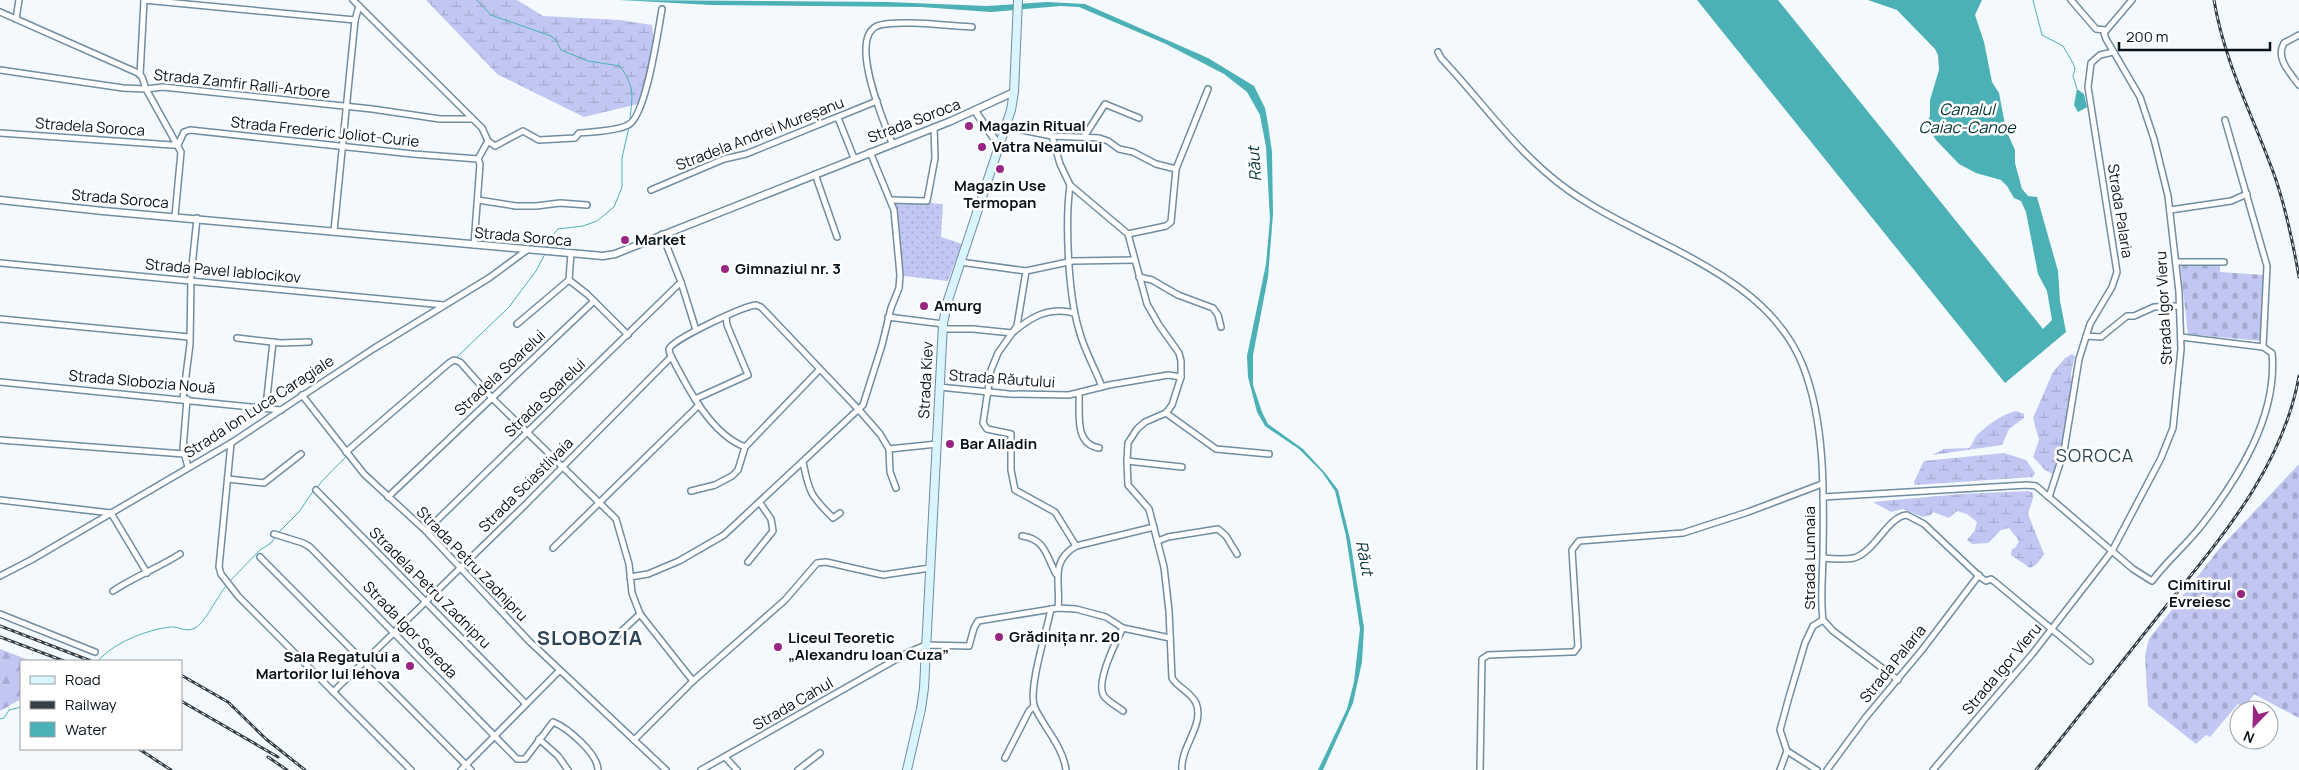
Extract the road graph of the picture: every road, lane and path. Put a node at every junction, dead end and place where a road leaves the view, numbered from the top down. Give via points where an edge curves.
1 (19, 0) edge
2 (144, 0) edge
3 (353, 0) edge
4 (1018, 0) edge
5 (2071, 0) edge
6 (2132, 0) edge
7 (359, 6) junction
8 (662, 10) dead end
9 (0, 12) edge
10 (16, 19) junction
11 (355, 20) junction
12 (972, 27) dead end
13 (2105, 30) junction
14 (2299, 35) edge
15 (1438, 52) dead end
16 (2113, 52) junction
17 (0, 70) edge
18 (140, 75) junction
19 (2299, 85) edge
20 (146, 89) junction
21 (1208, 89) dead end
22 (1014, 92) junction
23 (877, 101) junction
24 (346, 107) junction
25 (975, 111) junction
26 (838, 118) junction
27 (1140, 118) dead end
28 (472, 119) junction
29 (2225, 120) dead end
30 (934, 127) junction
31 (1006, 127) junction
32 (0, 133) edge
33 (1052, 136) junction
34 (1084, 137) junction
35 (488, 141) junction
36 (892, 143) junction
37 (178, 145) junction
38 (342, 146) junction
39 (1000, 147) junction
40 (870, 152) junction
41 (854, 158) junction
42 (478, 159) junction
43 (1176, 169) junction
44 (815, 174) junction
45 (1070, 185) junction
46 (651, 190) dead end
47 (2246, 194) junction
48 (0, 200) edge
49 (478, 200) junction
50 (891, 200) junction
51 (587, 204) dead end
52 (2170, 210) junction
53 (176, 216) junction
54 (197, 218) junction
55 (334, 231) junction
56 (662, 234) junction
57 (1128, 234) junction
58 (837, 237) dead end
59 (474, 245) junction
60 (527, 250) junction
61 (571, 253) junction
62 (1135, 260) junction
63 (1069, 261) junction
64 (960, 262) junction
65 (2176, 262) junction
66 (2224, 262) dead end
67 (0, 263) edge
68 (1026, 271) junction
69 (1139, 277) junction
70 (569, 280) junction
71 (191, 282) junction
72 (681, 282) junction
73 (594, 301) junction
74 (444, 305) junction
75 (2179, 306) junction
76 (1074, 313) junction
77 (726, 317) junction
78 (888, 317) junction
79 (0, 318) edge
80 (517, 324) dead end
81 (942, 326) junction
82 (1221, 327) dead end
83 (696, 330) junction
84 (1012, 333) junction
85 (628, 335) junction
86 (2086, 336) junction
87 (189, 337) junction
88 (2181, 337) junction
89 (237, 338) dead end
90 (272, 342) junction
91 (309, 342) dead end
92 (2263, 346) junction
93 (671, 357) junction
94 (819, 370) junction
95 (1181, 377) junction
96 (0, 382) edge
97 (1102, 386) junction
98 (939, 387) junction
99 (987, 392) junction
100 (1078, 394) junction
101 (302, 395) junction
102 (492, 398) junction
103 (185, 399) junction
104 (695, 399) junction
105 (699, 405) junction
106 (266, 406) junction
107 (280, 410) junction
108 (859, 410) junction
109 (1166, 413) junction
110 (527, 433) junction
111 (0, 440) edge
112 (231, 443) junction
113 (936, 444) junction
114 (745, 447) junction
115 (1099, 448) dead end
116 (889, 450) junction
117 (346, 452) junction
118 (184, 454) junction
119 (301, 454) dead end
120 (1269, 454) dead end
121 (1127, 461) junction
122 (803, 462) junction
123 (188, 467) junction
124 (561, 467) junction
125 (1182, 467) dead end
126 (228, 479) junction
127 (1822, 484) junction
128 (896, 488) dead end
129 (316, 490) dead end
130 (691, 491) dead end
131 (388, 497) junction
132 (1823, 497) junction
133 (2049, 497) junction
134 (0, 500) edge
135 (760, 502) junction
136 (601, 503) junction
137 (111, 513) junction
138 (840, 513) dead end
139 (1154, 526) junction
140 (426, 531) junction
141 (274, 534) dead end
142 (1022, 536) dead end
143 (1158, 541) junction
144 (1076, 546) junction
145 (553, 548) dead end
146 (2112, 551) junction
147 (180, 554) dead end
148 (1237, 554) dead end
149 (260, 556) dead end
150 (1823, 558) junction
151 (748, 562) dead end
152 (461, 568) junction
153 (930, 568) junction
154 (147, 572) junction
155 (1056, 574) junction
156 (1980, 575) junction
157 (0, 576) edge
158 (630, 577) junction
159 (113, 591) dead end
160 (426, 601) junction
161 (1058, 608) junction
162 (1051, 609) junction
163 (0, 614) edge
164 (640, 614) junction
165 (1823, 620) junction
166 (1122, 628) junction
167 (2051, 630) junction
168 (394, 632) junction
169 (1170, 638) junction
170 (610, 642) dead end
171 (926, 645) junction
172 (95, 652) dead end
173 (2090, 661) dead end
174 (363, 663) junction
175 (559, 671) junction
176 (1898, 680) junction
177 (693, 681) junction
178 (333, 692) junction
179 (526, 704) junction
180 (1034, 706) junction
181 (1123, 711) dead end
182 (495, 736) junction
183 (539, 739) junction
184 (634, 740) junction
185 (1787, 752) junction
186 (820, 753) dead end
187 (725, 757) junction
188 (1005, 758) dead end
189 (466, 765) junction
190 (411, 770) edge
191 (461, 770) edge
192 (471, 770) edge
193 (568, 770) edge
194 (598, 770) edge
195 (666, 770) edge
196 (700, 770) edge
197 (737, 770) edge
198 (798, 770) edge
199 (906, 770) edge
200 (1066, 770) edge
201 (1182, 770) edge
202 (1480, 770) edge
203 (1780, 770) edge
204 (1817, 770) edge
205 (1827, 770) edge
206 (1934, 770) edge

1 - 10 street
2 - 11 street
2 - 18 street
3 - 7 street
4 - 22 main road, Strada Kiev
5 - 13 street via 2096,29
6 - 13 street
7 - 11 street
7 - 28 street
8 - 35 street via 639,111 628,125 581,132 573,139 539,140 523,131 499,145 493,146
9 - 10 street, Strada Zamfir Ralli-Arbore
10 - 18 street, Strada Zamfir Ralli-Arbore
11 - 24 street
12 - 23 street via 885,24 874,28 867,38 866,61
13 - 16 street, Strada Igor Vieru
14 - 19 street via 2284,43 2280,52 2284,65
15 - 127 street, Strada Lunnaia via 1498,124 1558,183 1614,220 1694,258 1734,284 1771,318 1789,339 1803,366 1819,427
16 - 52 street, Strada Igor Vieru via 2132,80 2148,117
16 - 86 street, Strada Palaria via 2100,55 2092,62 2088,87 2117,272
17 - 20 street
18 - 20 street, Strada Zamfir Ralli-Arbore
20 - 24 street, Strada Zamfir Ralli-Arbore via 163,87
20 - 37 street
21 - 43 street
22 - 25 street, Strada Soroca
22 - 31 main road, Strada Kiev
23 - 26 street, Stradela Andrei Mureșanu
23 - 36 street
24 - 28 street, Strada Zamfir Ralli-Arbore via 452,120
24 - 38 street
25 - 30 street, Strada Soroca
25 - 39 street
26 - 41 street
26 - 46 street, Stradela Andrei Mureșanu via 746,154 724,159
27 - 34 street via 1105,104
28 - 35 street via 482,128
29 - 47 street
30 - 36 street, Strada Soroca
30 - 50 street via 935,158 927,201
31 - 33 street
31 - 39 main road, Strada Kiev
32 - 37 street, Stradela Sorocа
33 - 34 street
33 - 45 street
34 - 43 street via 1105,140 1119,150 1133,152 1156,164
35 - 42 street
36 - 40 street, Strada Soroca
37 - 38 street, Strada Frederic Joliot-Curie via 184,132 190,130
37 - 53 street via 182,154
38 - 42 street, Strada Frederic Joliot-Curie
38 - 55 street
39 - 64 main road, Strada Kiev
40 - 41 street, Strada Soroca
40 - 50 street
41 - 44 street, Strada Soroca
42 - 49 street
43 - 57 street via 1169,224
44 - 56 street, Strada Soroca
44 - 58 street
45 - 57 street
45 - 63 street
47 - 52 street via 2231,201
47 - 92 street via 2267,266
48 - 53 street, Strada Soroca
49 - 51 street via 516,206
49 - 59 street
50 - 78 street via 896,216 900,276
52 - 65 street, Strada Igor Vieru
53 - 54 street, Strada Soroca
54 - 55 street, Strada Soroca
54 - 71 street
55 - 59 street, Strada Soroca
56 - 61 street, Strada Soroca via 608,255
56 - 72 street
57 - 62 street
59 - 60 street, Strada Soroca
60 - 61 street, Strada Soroca
60 - 74 street, Strada Ion Luca Caragiale
61 - 70 street
62 - 63 street
62 - 69 street
63 - 68 street
63 - 76 street
64 - 68 street
64 - 81 main road, Strada Kiev
65 - 66 street
65 - 75 street, Strada Igor Vieru
67 - 71 street, Strada Pavel Iablocikov
68 - 84 street via 1018,319
69 - 82 street via 1213,308
69 - 95 street via 1152,314 1179,353
70 - 73 street
70 - 80 street
71 - 74 street, Strada Pavel Iablocikov
71 - 87 street
72 - 83 street
72 - 85 street, Strada Soarelui
73 - 85 street
73 - 102 street, Stradela Soarelui
74 - 101 street, Strada Ion Luca Caragiale
75 - 86 street via 2154,307 2127,316 2101,337
75 - 88 street, Strada Igor Vieru
76 - 84 street via 1059,309 1048,311
76 - 97 street
77 - 83 street
77 - 94 street via 750,306 759,306
77 - 104 street via 748,375
78 - 81 street
78 - 108 street via 865,401
79 - 87 street
81 - 84 street
81 - 98 main road, Strada Kiev
83 - 93 street, Strada Sciastlivaia via 671,345
84 - 99 street via 998,353
85 - 110 street, Strada Soarelui
86 - 133 street, Strada Palaria via 2076,374 2064,451
87 - 103 street
88 - 92 street
88 - 146 street, Strada Igor Vieru via 2173,428 2161,458
89 - 90 street
90 - 91 street
90 - 106 street
92 - 146 street via 2272,353 2271,376 2255,443 2200,527 2152,581
93 - 104 street
93 - 124 street, Strada Sciastlivaia
94 - 108 street
94 - 114 street
95 - 97 street, Strada Răutului via 1168,375
95 - 109 street
96 - 103 street, Strada Slobozia Nouă
97 - 100 street, Strada Răutului
98 - 99 street, Strada Răutului
98 - 113 main road, Strada Kiev
99 - 100 street, Strada Răutului via 1052,396
99 - 144 street via 984,427 1008,432 1012,437 1011,470 1015,490 1052,510
100 - 115 street via 1081,436 1086,444
101 - 107 street, Strada Ion Luca Caragiale
101 - 117 street, Strada Petru Zadnipru
102 - 110 street
102 - 117 street via 458,360 452,361
102 - 131 street, Stradela Soarelui
103 - 106 street, Strada Slobozia Nouă
103 - 118 street
104 - 105 street
105 - 114 street via 723,433
105 - 136 street
106 - 107 street, Strada Slobozia Nouă
107 - 112 street, Strada Ion Luca Caragiale
108 - 116 street
108 - 122 street
109 - 120 street via 1216,449
109 - 121 street via 1137,429 1128,443
110 - 124 street
110 - 140 street, Strada Soarelui
111 - 118 street
112 - 123 street, Strada Ion Luca Caragiale
112 - 126 street
113 - 116 street
113 - 153 main road, Strada Kiev
114 - 130 street via 738,470 732,476 715,485
116 - 128 street via 890,472
117 - 131 street, Strada Petru Zadnipru
118 - 123 street
119 - 126 street via 264,483
121 - 125 street
121 - 139 street via 1128,485 1146,504
122 - 135 street
122 - 138 street via 806,483 814,499 833,518
123 - 137 street, Strada Ion Luca Caragiale
124 - 136 street
124 - 152 street, Strada Sciastlivaia
126 - 178 street via 221,574 238,596
127 - 132 street, Strada Lunnaia
127 - 202 street via 1683,533 1576,543 1572,550 1578,647 1574,652 1488,656 1482,659
129 - 160 street, Stradela Petru Zadnipru
131 - 140 street, Strada Petru Zadnipru
132 - 133 street via 2027,485 2036,486
132 - 150 street, Strada Lunnaia
133 - 146 street
134 - 137 street
135 - 151 street via 771,519 773,531
135 - 158 street via 724,535 671,564 648,574
136 - 145 street
136 - 158 street via 618,523
137 - 154 street
137 - 157 street, Strada Ion Luca Caragiale
139 - 143 street
139 - 144 street
140 - 152 street, Strada Petru Zadnipru
141 - 168 street, Strada Igor Sereda via 310,547
142 - 155 street via 1032,537 1041,543
143 - 148 street via 1218,529
143 - 169 street via 1167,584
144 - 155 street via 1063,557
146 - 167 street, Strada Igor Vieru
147 - 154 street
149 - 174 street
150 - 156 street via 1855,557 1880,539 1897,518 1907,515 1924,524
150 - 165 street, Strada Lunnaia
152 - 160 street, Strada Sciastlivaia
152 - 175 street, Strada Petru Zadnipru
153 - 171 main road, Strada Kiev
153 - 177 street via 883,575 826,562 817,564 785,600
154 - 159 street
155 - 161 street
156 - 167 street via 1986,581 1991,579 1995,582
156 - 176 street, Strada Palaria
158 - 164 street
160 - 168 street, Strada Sciastlivaia
160 - 179 street, Stradela Petru Zadnipru
161 - 162 street, Strada Cahul
161 - 166 street, Strada Cahul via 1097,614
162 - 171 street, Strada Cahul via 978,621 969,646
162 - 180 street via 1034,683
163 - 172 street
164 - 170 street
164 - 177 street
165 - 176 street, Strada Lunnaia
165 - 185 street, Strada Lunnaia via 1813,626 1805,643 1782,723 1781,732
166 - 169 street, Strada Cahul
166 - 181 street via 1101,686 1104,697
167 - 173 street
167 - 206 street, Strada Igor Vieru
168 - 174 street, Strada Sciastlivaia
168 - 182 street, Strada Igor Sereda
169 - 201 street via 1172,678 1197,706 1196,722 1184,754
171 - 187 street, Strada Cahul
171 - 199 main road, Strada Kiev via 921,709
174 - 178 street, Strada Sciastlivaia
174 - 189 street
175 - 179 street
175 - 184 street, Strada Petru Zadnipru
176 - 205 street, Strada Palaria
177 - 184 street
178 - 190 street
179 - 182 street
180 - 188 street
180 - 200 street via 1064,755
182 - 183 street, Strada Igor Sereda via 517,759 525,759
182 - 189 street
183 - 193 street
183 - 194 street via 550,724 558,724 587,748 597,760
184 - 195 street, Strada Petru Zadnipru
185 - 203 street
185 - 204 street
186 - 198 street
187 - 196 street, Strada Cahul
187 - 197 street
189 - 191 street
189 - 192 street

